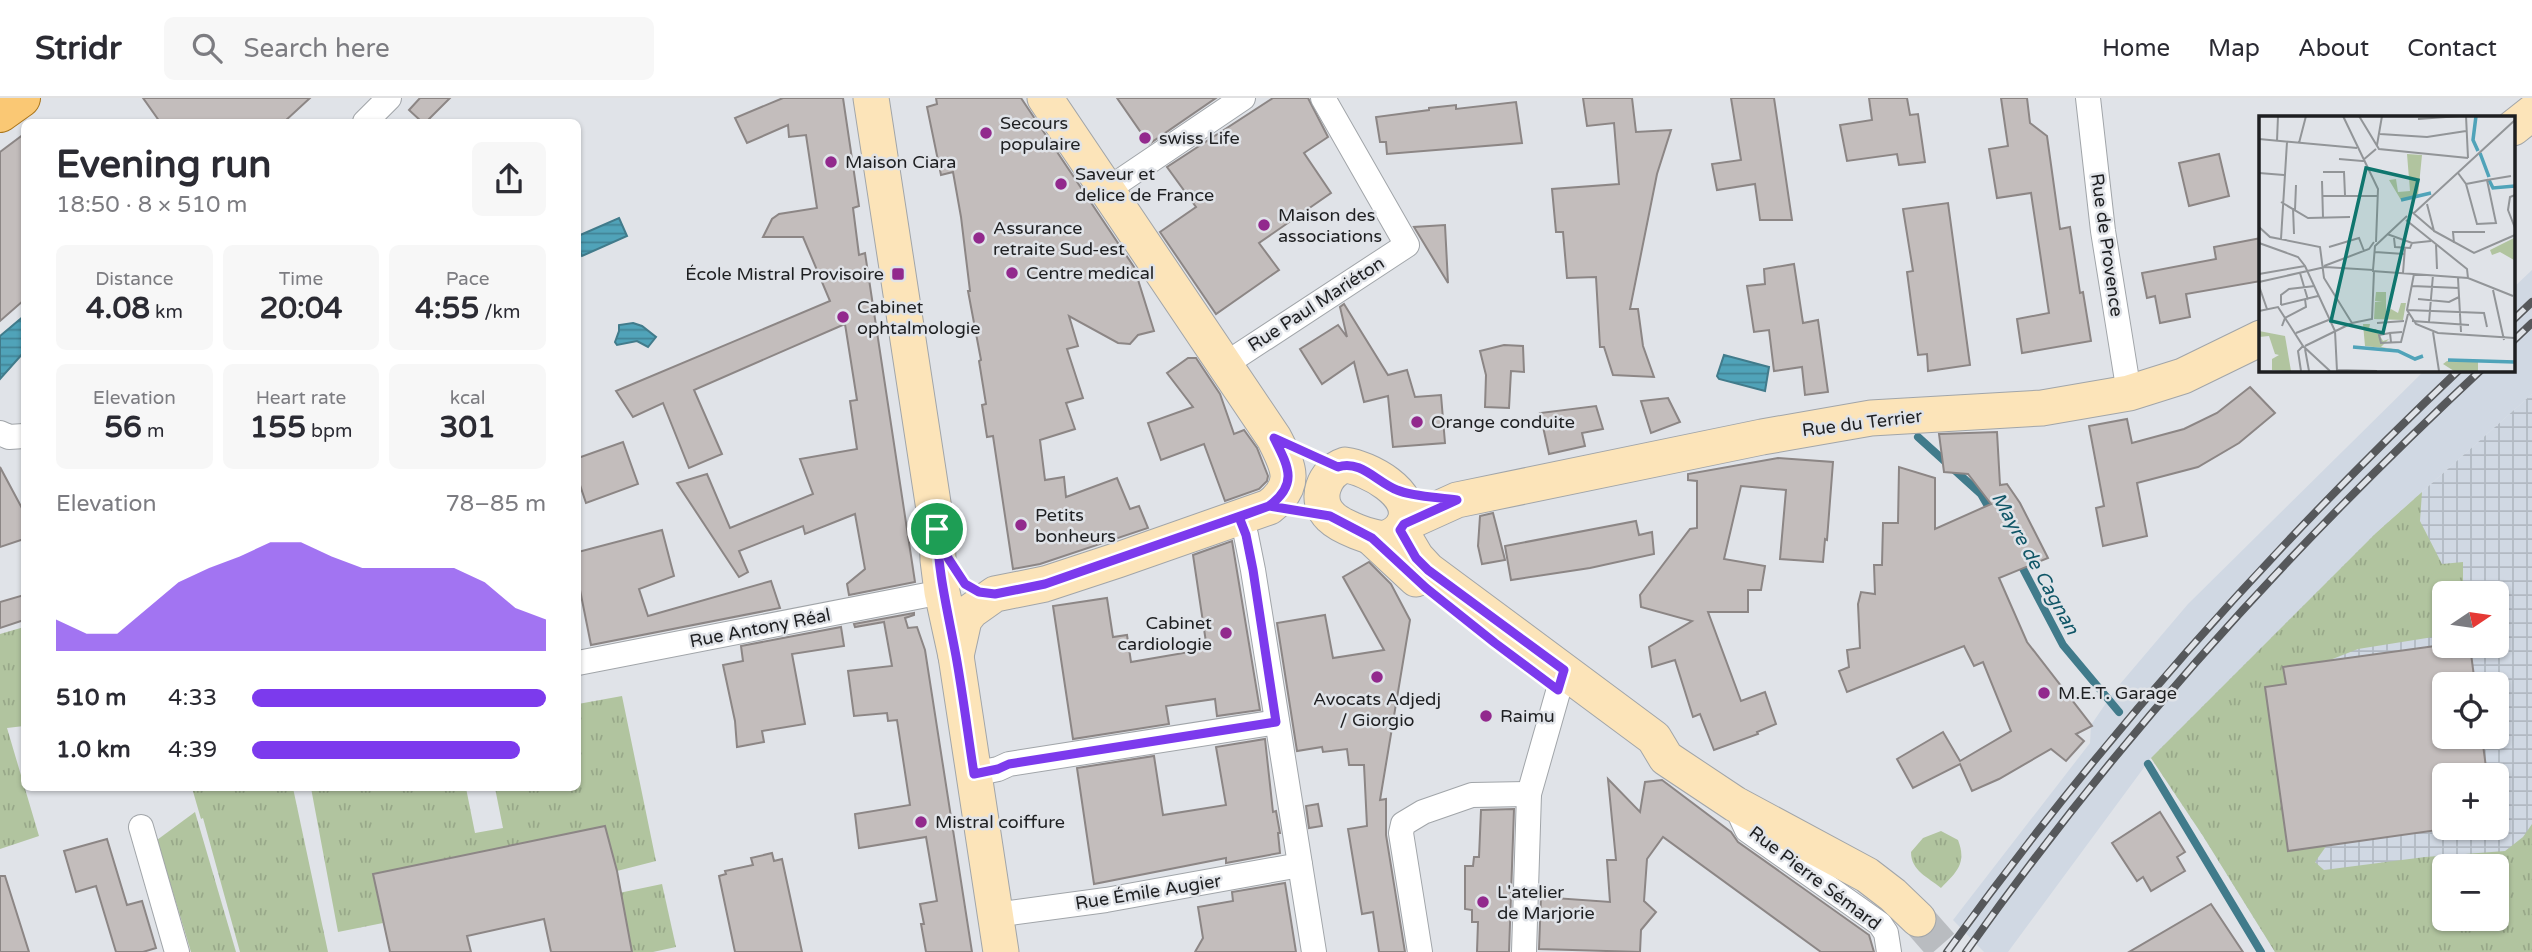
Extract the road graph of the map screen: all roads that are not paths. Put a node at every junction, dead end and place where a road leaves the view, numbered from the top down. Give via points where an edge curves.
1 (22, 98) edge
2 (390, 98) edge
3 (871, 98) edge
4 (1045, 98) edge
5 (1243, 98) edge
6 (1323, 98) edge
7 (2088, 98) edge
8 (0, 113) edge
9 (368, 119) edge
10 (1107, 190) junction
11 (2259, 339) edge
12 (1224, 365) junction
13 (2129, 393) junction
14 (0, 433) edge
15 (21, 436) edge
16 (1274, 438) junction
17 (1338, 467) junction
18 (1254, 512) junction
19 (1330, 516) junction
20 (1393, 521) junction
21 (937, 529) junction
22 (942, 592) junction
23 (995, 594) junction
24 (956, 656) junction
25 (582, 662) edge
26 (1561, 680) junction
27 (1276, 722) junction
28 (974, 774) junction
29 (1529, 794) junction
30 (1735, 804) junction
31 (141, 827) dead end
32 (1300, 865) junction
33 (995, 915) junction
34 (1918, 919) tunnel mouth
35 (177, 952) edge
36 (1001, 952) edge
37 (1314, 952) edge
38 (1420, 952) edge
39 (1524, 952) edge
40 (1889, 952) edge

1 - 8 main road
2 - 9 street
3 - 21 main road
4 - 10 main road
5 - 10 street
6 - 12 street, Rue Paul Mariéton via 1407,244
7 - 13 street, Rue de Provence
10 - 12 main road
11 - 13 main road, Rue du Terrier via 2183,376
12 - 16 main road
13 - 20 main road, Rue du Terrier via 2042,408 1871,418 1457,500
14 - 15 street
16 - 17 main road
16 - 18 main road via 1286,462 1287,487 1278,500
17 - 19 main road via 1322,487 1324,508
17 - 20 main road via 1359,468
18 - 19 main road
18 - 23 main road via 1045,584
18 - 27 street via 1246,535
19 - 20 main road
20 - 26 main road via 1428,570
21 - 22 main road
21 - 23 main road via 965,584
22 - 24 main road
22 - 25 street, Rue Antony Réal
23 - 24 main road via 964,620
24 - 28 main road
26 - 29 street
26 - 30 main road via 1646,755 1666,758
27 - 28 street via 1009,764
27 - 32 street
28 - 33 main road
29 - 38 street via 1472,794 1403,824
29 - 39 street
30 - 34 main road via 1867,875
30 - 40 street, Rue Pierre Sémard via 1747,830 1880,924
31 - 35 street
32 - 33 street, Rue Émile Augier
32 - 37 street
33 - 36 main road

